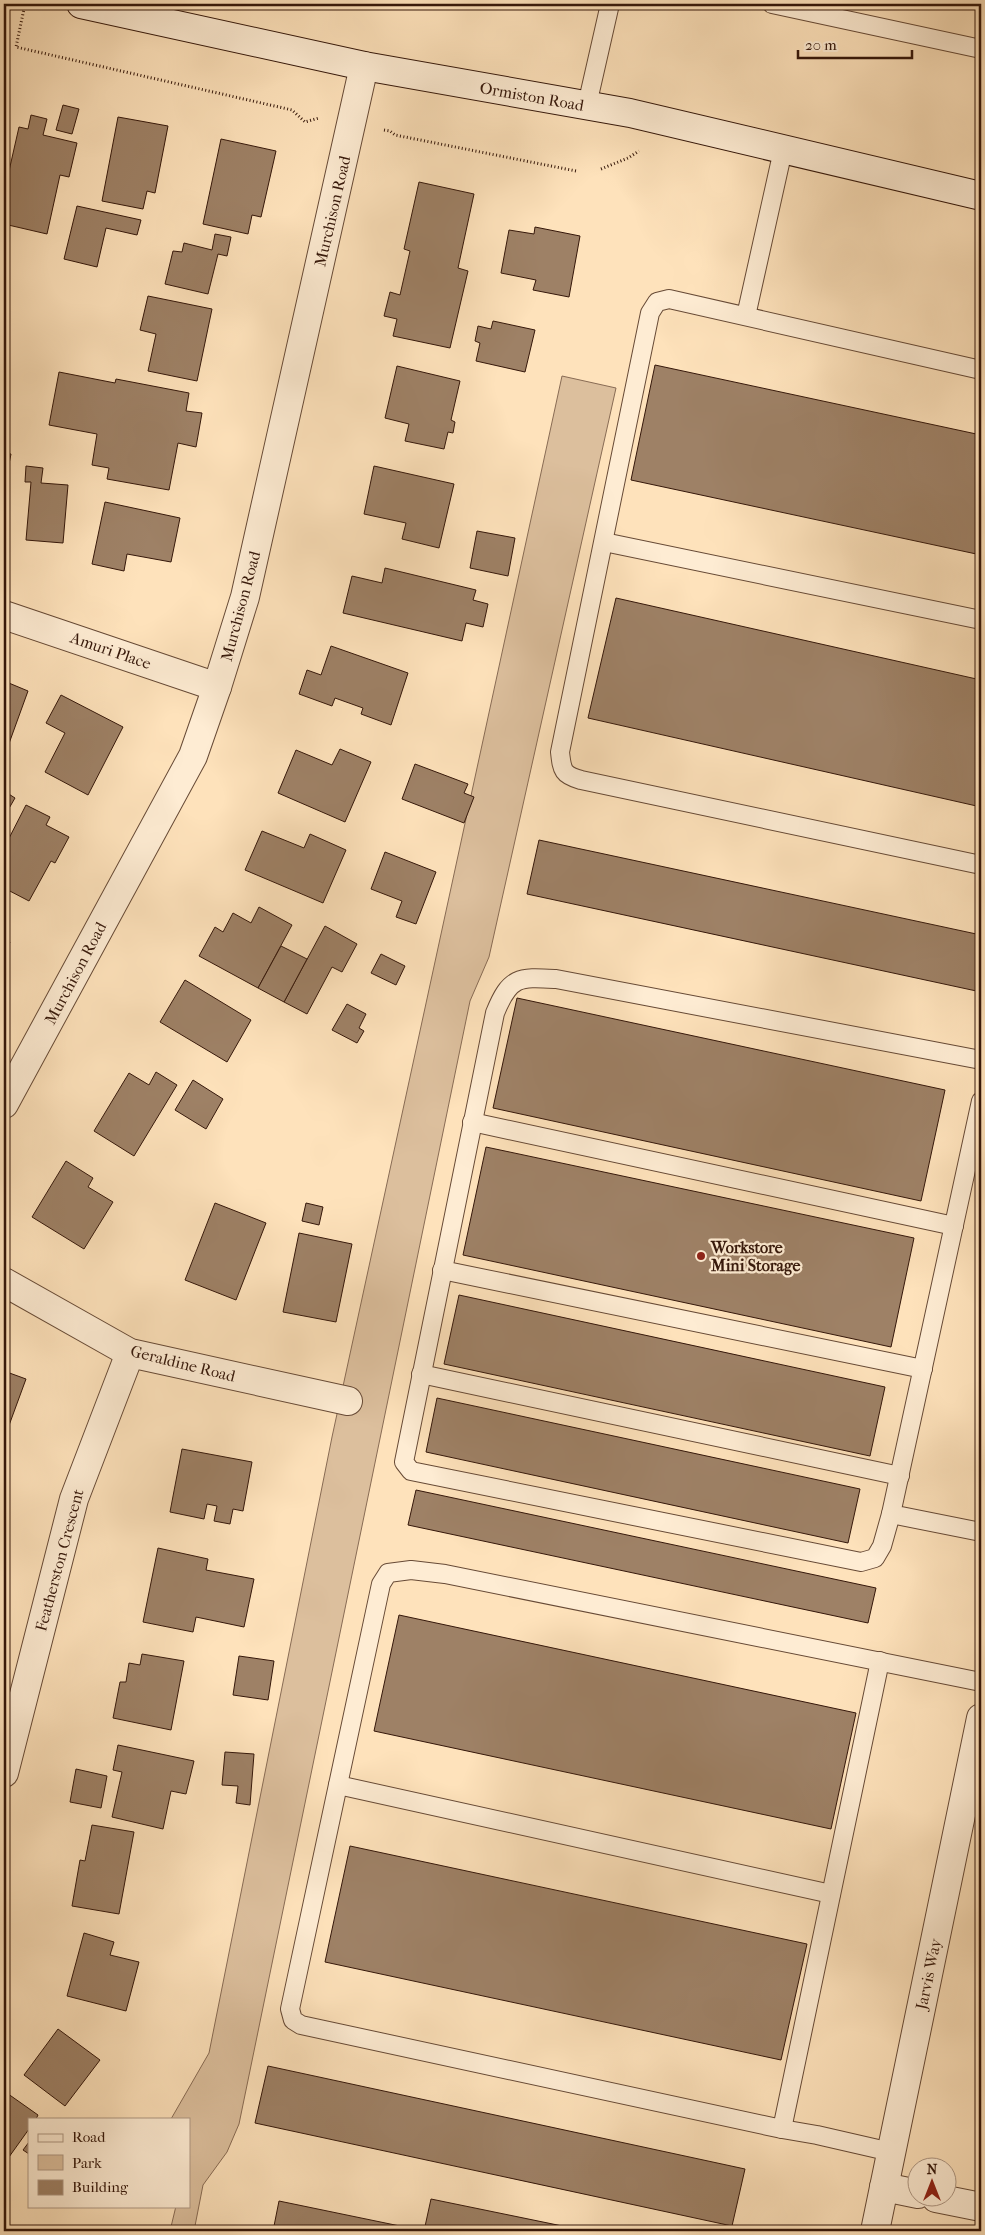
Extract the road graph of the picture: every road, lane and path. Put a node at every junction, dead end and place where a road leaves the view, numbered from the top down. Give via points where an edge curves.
1 (25, 4) edge
2 (81, 4) edge
3 (610, 4) edge
4 (772, 4) edge
5 (160, 12) edge
6 (981, 49) edge
7 (364, 66) junction
8 (587, 105) junction
9 (316, 118) dead end
10 (390, 131) dead end
11 (783, 150) junction
12 (576, 171) dead end
13 (981, 196) edge
14 (746, 316) junction
15 (981, 370) edge
16 (604, 542) junction
17 (4, 615) edge
18 (981, 620) edge
19 (217, 687) junction
20 (981, 865) edge
21 (981, 1060) edge
22 (981, 1101) edge
23 (4, 1104) edge
24 (472, 1122) junction
25 (954, 1226) junction
26 (442, 1270) junction
27 (4, 1282) edge
28 (130, 1353) junction
29 (923, 1369) junction
30 (421, 1374) junction
31 (348, 1401) dead end
32 (900, 1476) junction
33 (891, 1514) junction
34 (981, 1532) edge
35 (880, 1661) junction
36 (981, 1682) edge
37 (981, 1718) edge
38 (4, 1773) edge
39 (338, 1785) junction
40 (831, 1894) junction
41 (782, 2129) junction
42 (891, 2152) junction
43 (884, 2186) junction
44 (908, 2192) edge
45 (958, 2202) edge
46 (981, 2207) edge
47 (875, 2231) edge

1 - 9 path via 16,47 292,110 304,122
2 - 5 street, Ormiston Road
3 - 8 lane
4 - 6 lane
5 - 7 street, Ormiston Road
7 - 8 street, Ormiston Road
7 - 19 street, Murchison Road via 245,597
8 - 11 street, Ormiston Road
10 - 12 path via 395,135
11 - 13 street, Ormiston Road
11 - 14 lane
14 - 15 lane
14 - 16 lane via 669,298 657,302 650,313
16 - 18 lane
16 - 20 lane via 560,752 562,768 568,776
17 - 19 street, Amuri Place
19 - 23 street, Murchison Road via 193,756
21 - 24 lane via 556,979 529,978 513,982 502,995 495,1013
22 - 25 lane
24 - 25 lane
24 - 26 lane
25 - 29 lane
26 - 29 lane
26 - 30 lane
27 - 28 street, Geraldine Road
28 - 31 street, Geraldine Road
28 - 38 street, Featherston Crescent via 74,1499
29 - 32 lane
30 - 32 lane
30 - 33 lane via 404,1462 411,1471 861,1562 875,1558
32 - 33 lane
33 - 34 lane
35 - 36 lane
35 - 39 lane via 445,1574 394,1571 388,1573 381,1584
35 - 40 lane
37 - 42 street, Jarvis Way
39 - 40 lane
39 - 41 lane via 290,2009 293,2020 302,2025
40 - 41 lane
41 - 42 lane
42 - 43 street, Jarvis Way
43 - 44 street
43 - 47 street, Jarvis Way
45 - 46 street

